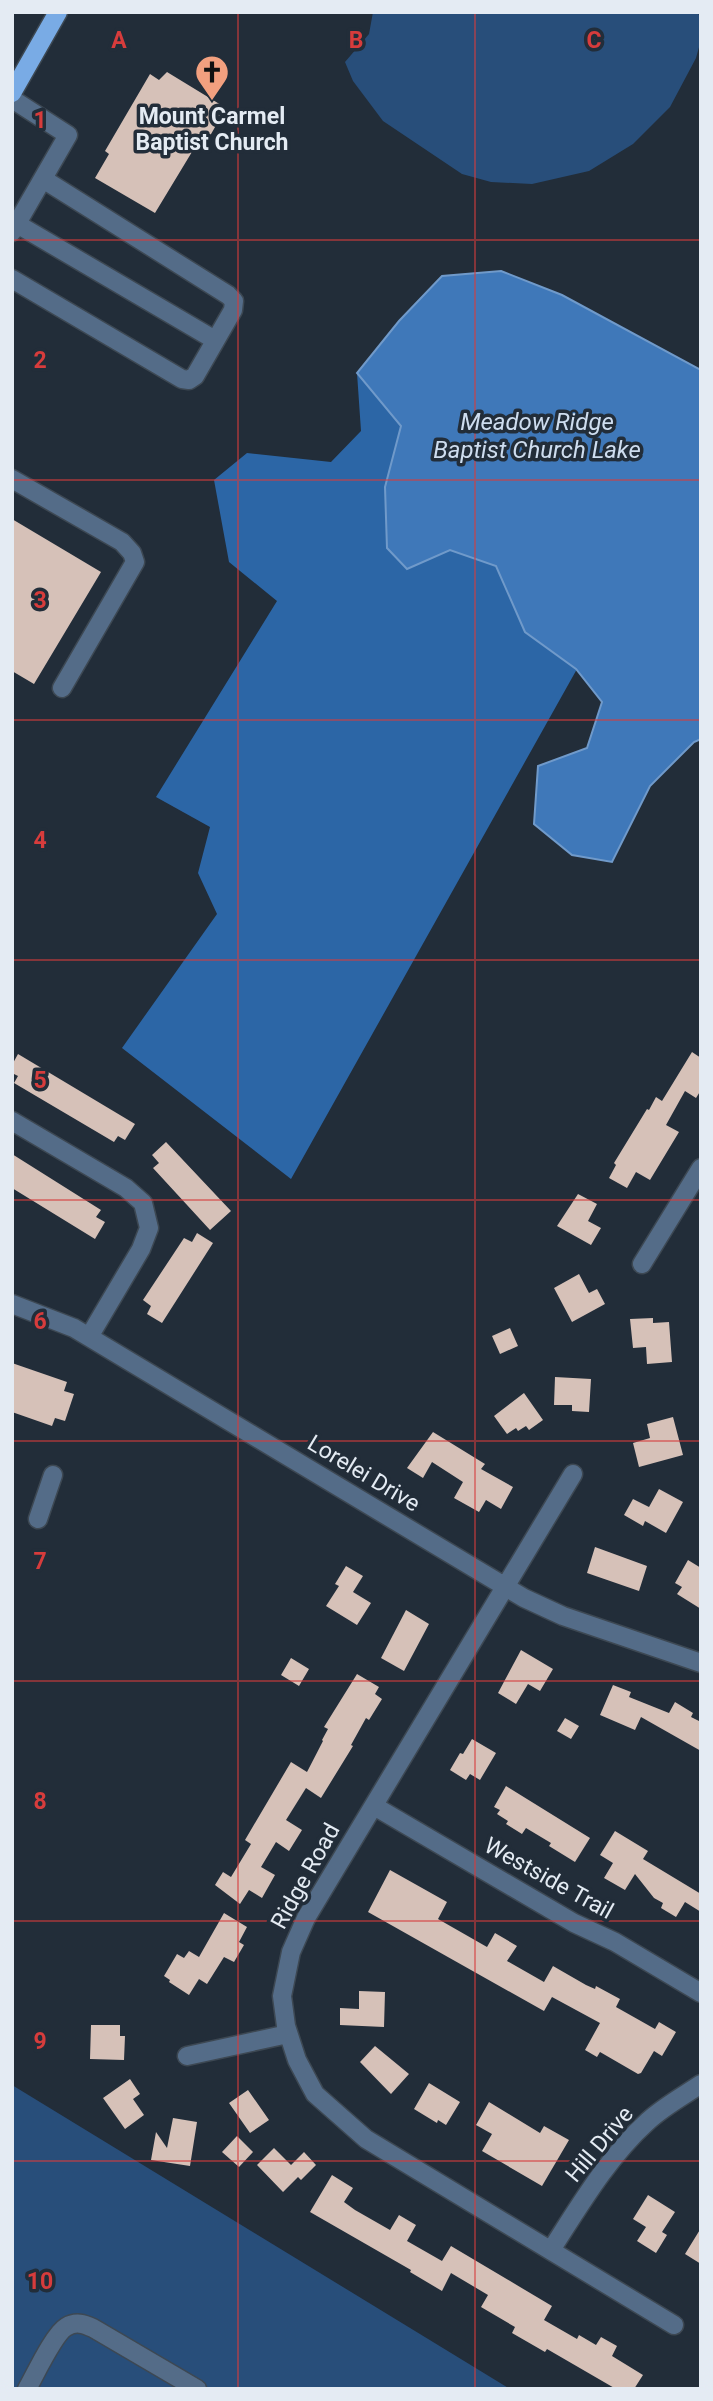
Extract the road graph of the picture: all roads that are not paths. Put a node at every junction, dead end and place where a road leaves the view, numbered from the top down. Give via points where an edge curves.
1 (58, 12) edge
2 (12, 93) edge
3 (12, 99) edge
4 (43, 179) junction
5 (15, 228) edge
6 (12, 279) edge
7 (215, 340) junction
8 (12, 479) edge
9 (62, 688) dead end
10 (12, 1121) edge
11 (701, 1168) edge
12 (642, 1264) dead end
13 (12, 1304) edge
14 (89, 1337) junction
15 (573, 1474) dead end
16 (53, 1475) dead end
17 (38, 1519) dead end
18 (505, 1587) junction
19 (701, 1663) edge
20 (374, 1805) junction
21 (701, 1993) edge
22 (288, 2034) junction
23 (187, 2056) dead end
24 (701, 2084) edge
25 (551, 2250) junction
26 (674, 2325) dead end
27 (27, 2389) edge
28 (197, 2389) edge

1 - 2 main road
3 - 4 street via 68,135
4 - 5 street
4 - 7 street via 228,295 234,301 233,310
5 - 7 street
6 - 7 street via 182,379 195,376
8 - 9 street via 122,542 135,562
10 - 14 street via 127,1188 143,1203 149,1228 145,1239
11 - 12 street
13 - 14 street, Lorelei Drive
14 - 18 street, Lorelei Drive
15 - 18 street, Ridge Road
16 - 17 street
18 - 19 street, Lorelei Drive via 563,1616
18 - 20 street, Ridge Road
20 - 21 street, Westside Trail
20 - 22 street, Ridge Road via 306,1918 291,1952 282,1996
22 - 23 street
22 - 25 street, Ridge Road via 315,2094 341,2119
24 - 25 street, Hill Drive via 649,2120 624,2146
25 - 26 street, Ridge Road
27 - 28 street via 60,2332 74,2323 84,2323

